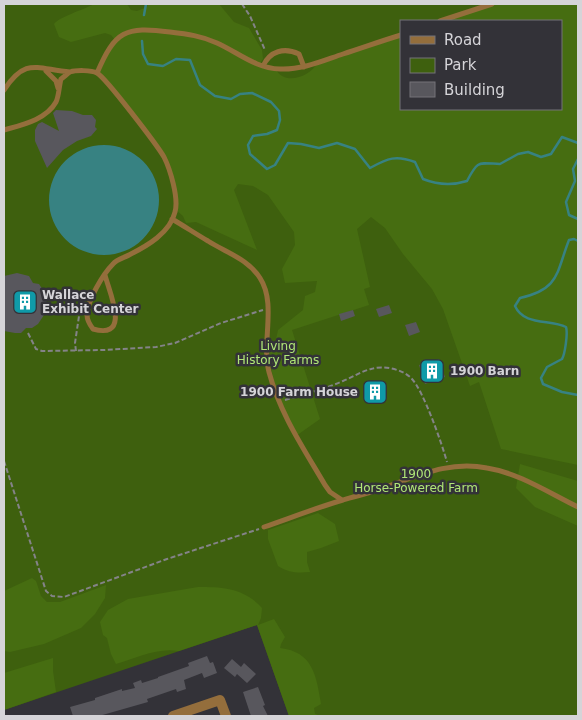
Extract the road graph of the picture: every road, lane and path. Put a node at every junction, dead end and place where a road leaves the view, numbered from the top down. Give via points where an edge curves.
1 (242, 4) edge
2 (492, 4) edge
3 (443, 20) edge
4 (400, 35) edge
5 (269, 57) junction
6 (263, 66) junction
7 (304, 67) junction
8 (41, 68) junction
9 (71, 72) junction
10 (97, 73) junction
11 (58, 89) junction
12 (4, 90) edge
13 (4, 130) edge
14 (172, 219) junction
15 (105, 275) junction
16 (48, 309) dead end
17 (268, 309) junction
18 (80, 314) junction
19 (87, 315) junction
20 (28, 333) dead end
21 (76, 351) junction
22 (279, 402) junction
23 (4, 461) edge
24 (448, 466) junction
25 (342, 500) junction
26 (578, 507) edge
27 (264, 528) joint
28 (173, 716) edge
29 (226, 716) edge

1 - 5 path
2 - 3 lane
4 - 7 lane
5 - 6 lane
5 - 7 lane via 277,52 293,51 299,54
6 - 7 lane via 278,69
6 - 10 lane via 202,36 135,29 110,45
8 - 9 lane
8 - 11 lane via 50,73
8 - 12 lane via 30,67 20,71
9 - 10 lane
9 - 11 lane via 61,79
10 - 14 lane via 163,156 175,196 176,210
11 - 13 lane via 57,101 49,112
14 - 15 lane via 146,247 119,259
14 - 17 lane via 250,266 261,279
15 - 19 lane
15 - 19 lane via 114,304 115,322 102,332 93,329
16 - 18 path
17 - 21 path via 220,323 165,345
17 - 22 lane via 268,370
18 - 19 path
18 - 21 path
20 - 21 path via 36,349
22 - 24 path via 372,368 392,369 411,378 418,389
22 - 25 lane via 325,485
23 - 27 path via 46,591 52,596 64,597
24 - 25 lane
24 - 26 lane via 487,468 507,473
25 - 27 lane
28 - 29 street via 220,700

